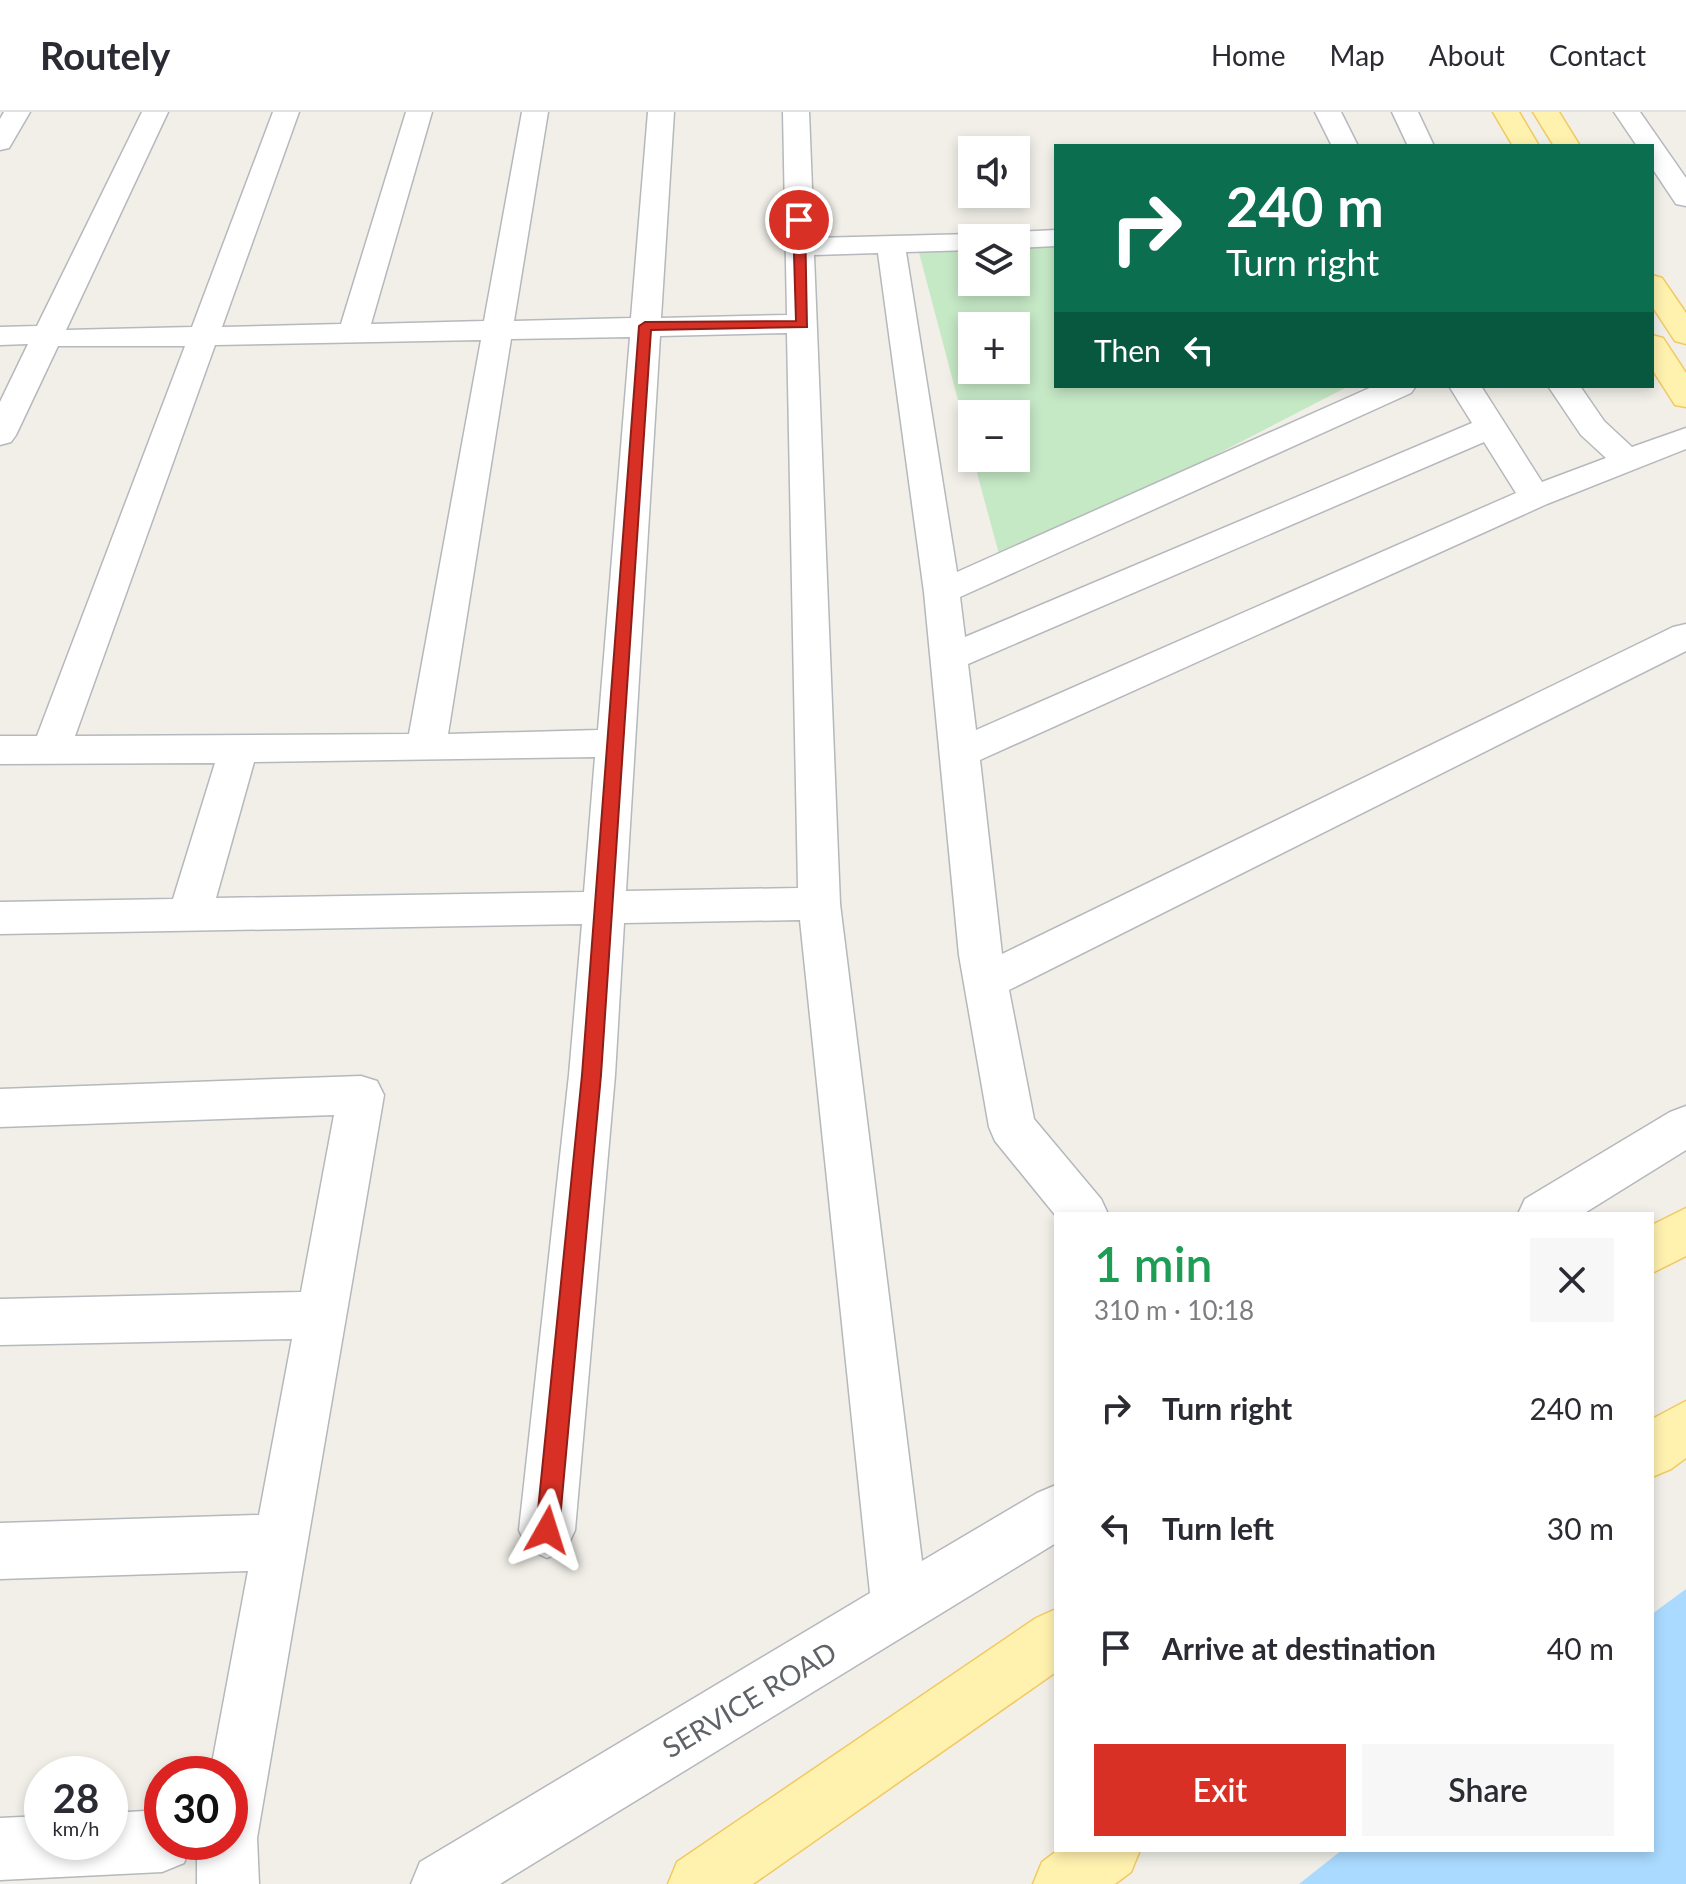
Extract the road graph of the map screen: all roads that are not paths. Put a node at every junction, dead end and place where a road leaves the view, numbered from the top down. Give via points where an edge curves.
1 (17, 112) edge
2 (155, 112) edge
3 (286, 112) edge
4 (419, 112) edge
5 (535, 112) edge
6 (661, 112) edge
7 (796, 112) edge
8 (1328, 112) edge
9 (1405, 112) edge
10 (1506, 112) edge
11 (1546, 112) edge
12 (1627, 112) edge
13 (0, 142) edge
14 (1344, 144) edge
15 (1420, 144) edge
16 (1525, 144) edge
17 (1566, 144) edge
18 (1649, 144) edge
19 (1654, 151) edge
20 (1686, 198) edge
21 (1054, 238) edge
22 (1030, 239) edge
23 (958, 243) edge
24 (891, 246) junction
25 (800, 247) junction
26 (1654, 287) edge
27 (802, 324) junction
28 (645, 326) junction
29 (500, 329) junction
30 (354, 332) junction
31 (47, 335) junction
32 (1686, 335) edge
33 (0, 336) edge
34 (206, 336) junction
35 (1654, 347) edge
36 (1396, 388) edge
37 (1466, 388) edge
38 (1565, 388) edge
39 (1686, 398) edge
40 (1491, 427) junction
41 (0, 435) edge
42 (1686, 438) edge
43 (1628, 461) junction
44 (1535, 497) junction
45 (942, 592) junction
46 (1686, 636) edge
47 (949, 658) junction
48 (616, 743) junction
49 (239, 747) junction
50 (426, 748) junction
51 (0, 750) edge
52 (51, 750) junction
53 (959, 753) junction
54 (819, 904) junction
55 (604, 908) junction
56 (190, 914) junction
57 (0, 918) edge
58 (986, 982) junction
59 (0, 1108) edge
60 (1686, 1126) edge
61 (1082, 1212) edge
62 (1545, 1212) edge
63 (1686, 1230) edge
64 (1654, 1250) edge
65 (322, 1315) junction
66 (0, 1322) edge
67 (1686, 1426) edge
68 (1654, 1450) edge
69 (1054, 1513) edge
70 (547, 1530) dead end
71 (281, 1542) junction
72 (0, 1551) edge
73 (900, 1608) junction
74 (1054, 1639) edge
75 (243, 1756) edge
76 (144, 1842) edge
77 (0, 1849) edge
78 (1106, 1852) edge
79 (228, 1860) edge
80 (228, 1884) edge
81 (442, 1884) edge
82 (699, 1884) edge
83 (1064, 1884) edge

1 - 13 street
2 - 31 street
3 - 34 street
4 - 30 street
5 - 29 street
6 - 28 street
7 - 25 street
8 - 14 street
9 - 15 street
10 - 16 main road
11 - 17 main road
12 - 18 street
19 - 20 street
21 - 22 street
23 - 24 street
24 - 25 street
24 - 45 street
25 - 27 street
26 - 32 main road
27 - 28 street
27 - 54 street
28 - 29 street
28 - 48 street
29 - 30 street
29 - 50 street
30 - 34 street
31 - 33 street
31 - 34 street
31 - 41 street
34 - 52 street
35 - 39 main road
36 - 45 street
37 - 40 street
38 - 43 street via 1592,428
40 - 44 street
40 - 47 street
42 - 43 street
43 - 44 street
44 - 53 street
45 - 47 street
46 - 58 street
47 - 53 street
48 - 50 street
48 - 55 street
49 - 50 street
49 - 52 street
49 - 56 street
51 - 52 street
53 - 58 street
54 - 55 street
54 - 73 street
55 - 56 street
55 - 70 street via 575,1271
56 - 57 street
58 - 61 street via 1012,1127
59 - 65 street via 361,1095
60 - 62 street
63 - 64 main road
65 - 66 street
65 - 71 street
67 - 68 main road
69 - 73 street, SERVICE ROAD
71 - 72 street
71 - 75 street
73 - 81 street, SERVICE ROAD
74 - 82 main road
76 - 77 street
78 - 83 main road
79 - 80 street

